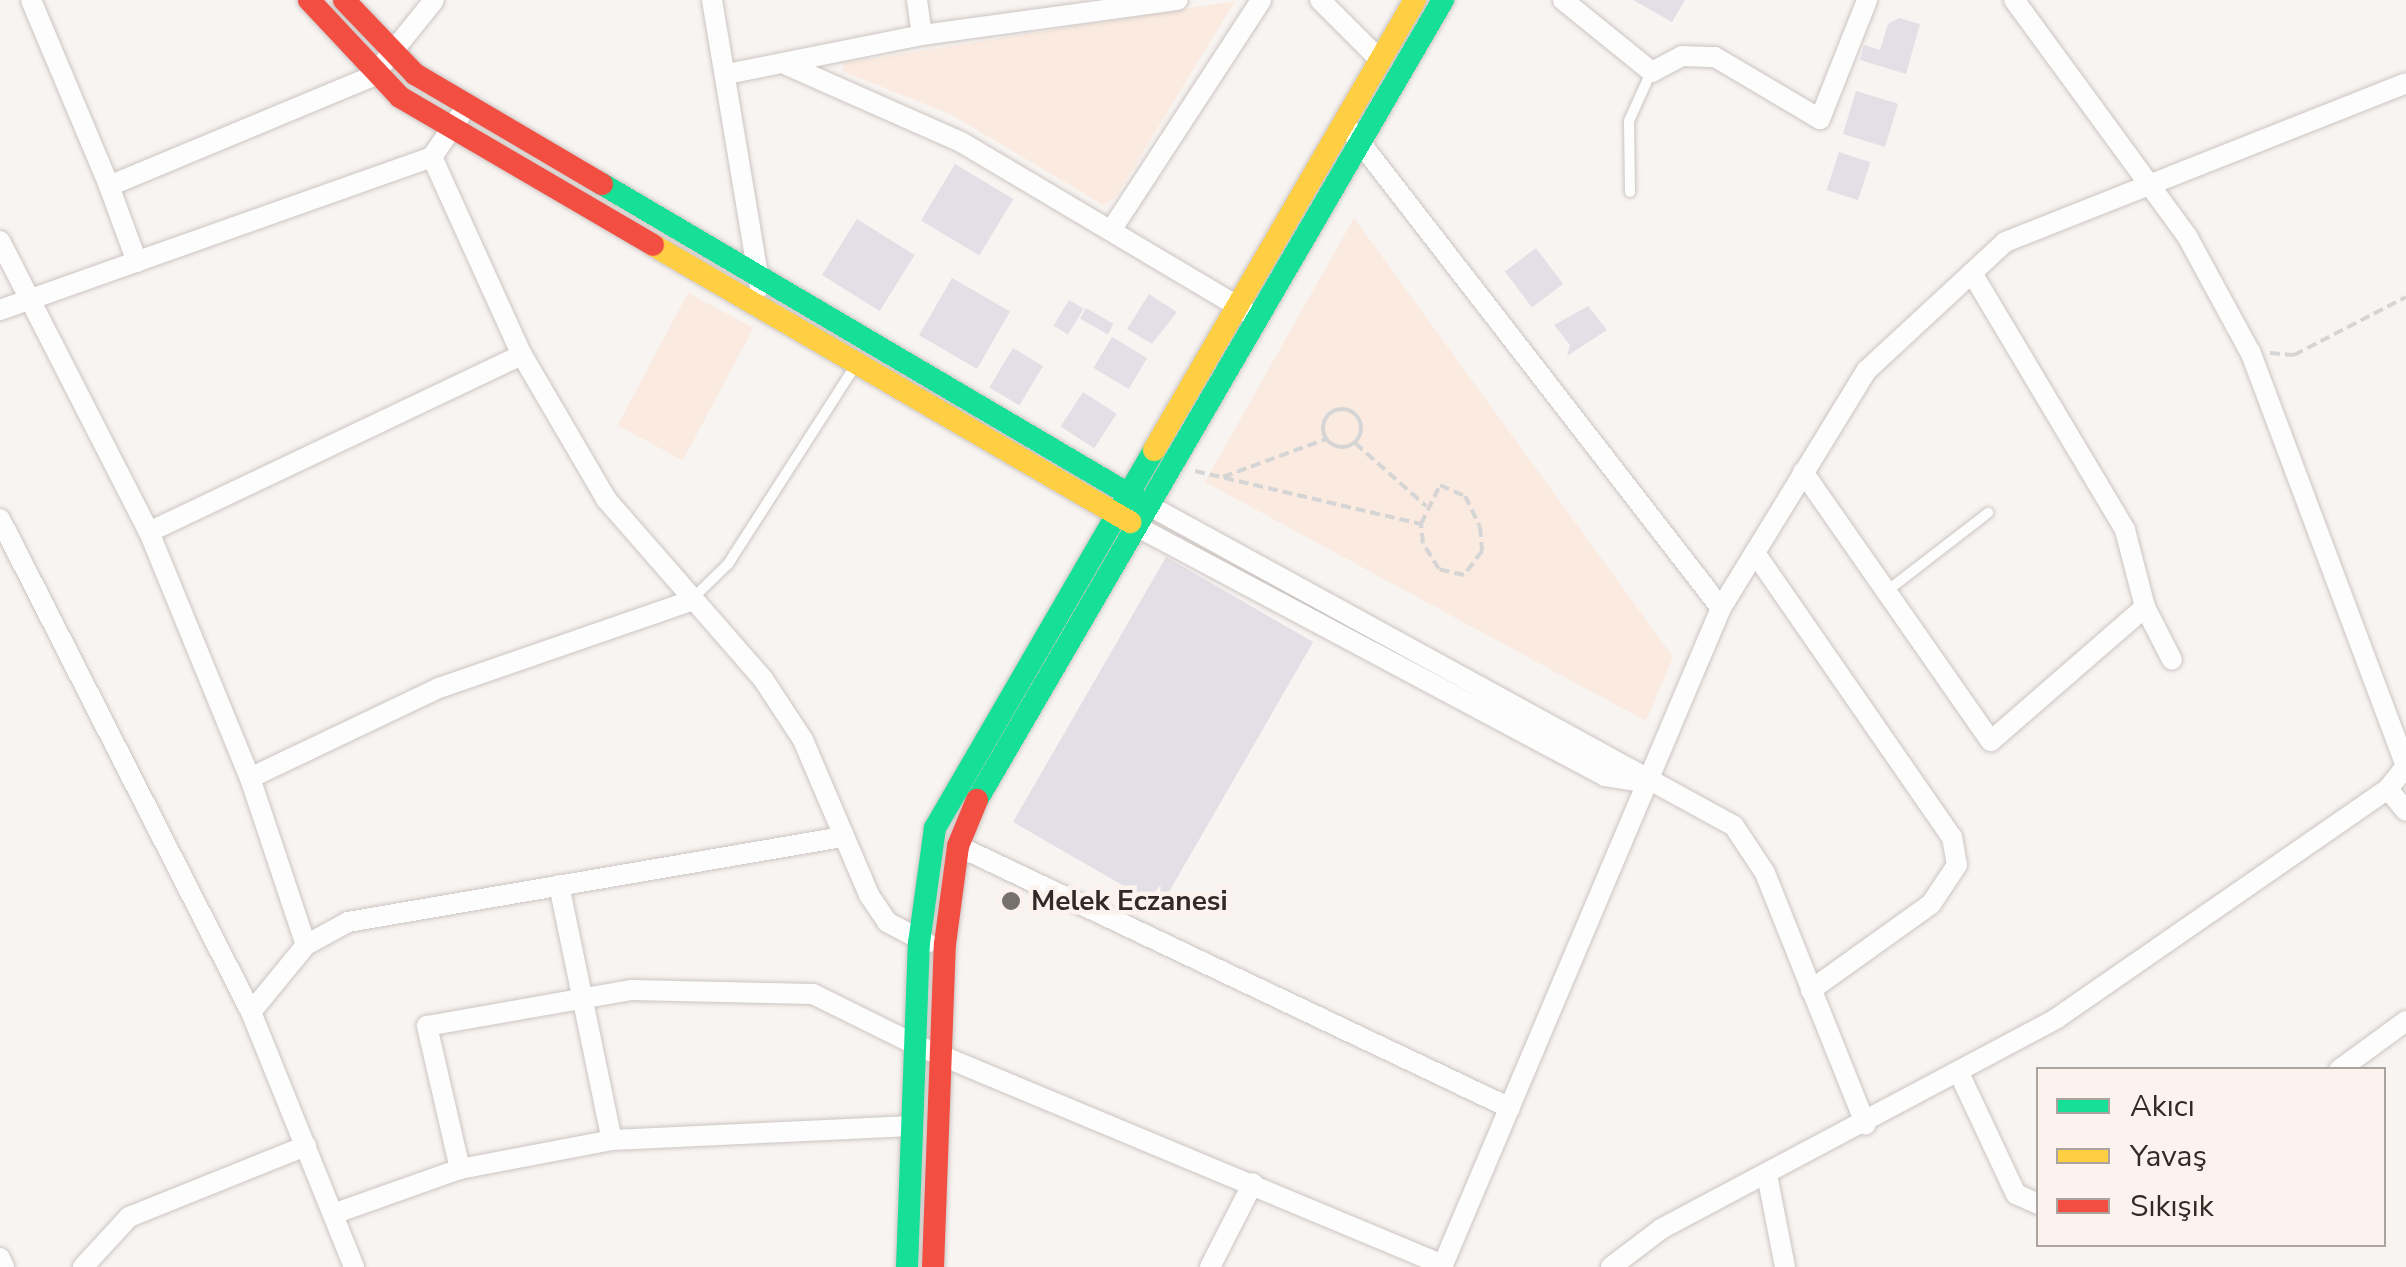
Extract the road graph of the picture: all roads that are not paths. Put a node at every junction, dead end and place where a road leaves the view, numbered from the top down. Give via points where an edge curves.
1 (30, 0) edge
2 (309, 0) edge
3 (344, 0) edge
4 (434, 0) edge
5 (712, 0) edge
6 (917, 0) edge
7 (1178, 0) edge
8 (1262, 0) edge
9 (1320, 0) edge
10 (1415, 0) edge
11 (1443, 0) edge
12 (1564, 0) edge
13 (1867, 0) edge
14 (2014, 0) edge
15 (922, 35) junction
16 (391, 56) junction
17 (1380, 60) junction
18 (787, 65) junction
19 (1652, 72) junction
20 (727, 74) junction
21 (373, 76) junction
22 (2406, 83) edge
23 (466, 105) junction
24 (452, 128) junction
25 (1352, 132) junction
26 (432, 157) junction
27 (2149, 182) junction
28 (109, 186) junction
29 (1630, 192) dead end
30 (1112, 229) junction
31 (2, 248) edge
32 (137, 262) junction
33 (1972, 273) junction
34 (761, 277) junction
35 (30, 300) junction
36 (759, 304) junction
37 (1237, 305) junction
38 (0, 310) edge
39 (1257, 318) junction
40 (522, 355) junction
41 (858, 362) junction
42 (1804, 472) junction
43 (1121, 503) junction
44 (1988, 514) dead end
45 (1142, 515) junction
46 (0, 519) edge
47 (149, 532) junction
48 (1755, 553) junction
49 (1887, 591) junction
50 (690, 600) junction
51 (2144, 607) junction
52 (1721, 608) junction
53 (2172, 660) dead end
54 (250, 778) junction
55 (1649, 783) junction
56 (2388, 788) junction
57 (2406, 812) edge
58 (842, 836) junction
59 (958, 846) junction
60 (559, 885) junction
61 (920, 942) junction
62 (944, 944) junction
63 (306, 945) junction
64 (1811, 990) junction
65 (588, 998) junction
66 (252, 1012) junction
67 (2406, 1021) edge
68 (916, 1045) junction
69 (940, 1050) junction
70 (2344, 1067) edge
71 (1959, 1074) junction
72 (1510, 1108) junction
73 (912, 1126) junction
74 (1866, 1126) junction
75 (612, 1140) junction
76 (306, 1146) junction
77 (460, 1169) junction
78 (1767, 1176) junction
79 (1253, 1184) junction
80 (2036, 1203) edge
81 (333, 1214) junction
82 (0, 1258) edge
83 (1442, 1266) edge
84 (4, 1267) edge
85 (84, 1267) edge
86 (354, 1267) edge
87 (907, 1267) edge
88 (933, 1267) edge
89 (1210, 1267) edge
90 (1611, 1267) edge
91 (1784, 1267) edge

1 - 28 street
2 - 21 main road
3 - 16 main road
4 - 16 street
5 - 20 street
6 - 15 street
7 - 15 street
8 - 30 street
9 - 17 street
10 - 17 main road
11 - 25 main road
12 - 19 street
13 - 19 street via 1820,119 1715,57 1682,56
14 - 27 street
15 - 18 street
16 - 21 street
16 - 23 main road
17 - 25 main road
18 - 20 street
18 - 30 street via 961,142
19 - 29 lane via 1630,121
20 - 34 street
21 - 24 main road
21 - 28 street
22 - 27 street via 2198,171
23 - 24 street
23 - 34 main road
24 - 26 street
24 - 36 main road
25 - 37 main road
25 - 39 main road
25 - 52 street
26 - 32 street
26 - 40 street
27 - 33 street via 2005,242
27 - 56 street via 2250,352 2406,766
28 - 32 street
30 - 37 street
31 - 35 street
32 - 35 street
33 - 42 street via 1867,370
33 - 51 street via 2125,530
34 - 36 street
34 - 43 main road
35 - 38 street
35 - 47 street
36 - 41 main road
37 - 39 street
37 - 43 main road
39 - 45 main road
40 - 47 street
40 - 50 street via 606,499
41 - 43 main road
41 - 50 lane via 728,564
42 - 48 street
42 - 49 street
43 - 45 main road
43 - 61 main road via 936,828
44 - 49 lane
45 - 55 street via 1622,758
45 - 59 main road via 981,790
46 - 66 street
47 - 54 street
48 - 52 street
48 - 64 street via 1952,838 1957,865 1931,904
49 - 51 street via 1991,741
50 - 54 street via 439,688
50 - 58 street via 763,679 793,725
51 - 53 street
52 - 55 street
54 - 63 street
55 - 64 street via 1734,826 1766,872
55 - 72 street
56 - 57 street
56 - 71 street via 2057,1018
58 - 60 street
58 - 61 street via 887,922
59 - 62 main road
59 - 72 street
60 - 63 street via 348,922
60 - 65 street
61 - 62 street
61 - 68 main road
62 - 69 main road
63 - 66 street
64 - 74 street
65 - 68 street via 632,990 813,994
65 - 75 street
65 - 77 street via 427,1026
66 - 76 street
67 - 70 street
68 - 69 street
68 - 73 main road
69 - 79 street
69 - 88 main road
71 - 74 street
71 - 80 street via 2016,1194
72 - 83 street
73 - 75 street
73 - 87 main road
74 - 78 street
75 - 77 street
76 - 81 street
76 - 85 street via 129,1217
77 - 81 street
78 - 90 street via 1660,1229
78 - 91 street
79 - 83 street
79 - 89 street
81 - 86 street
82 - 84 street

